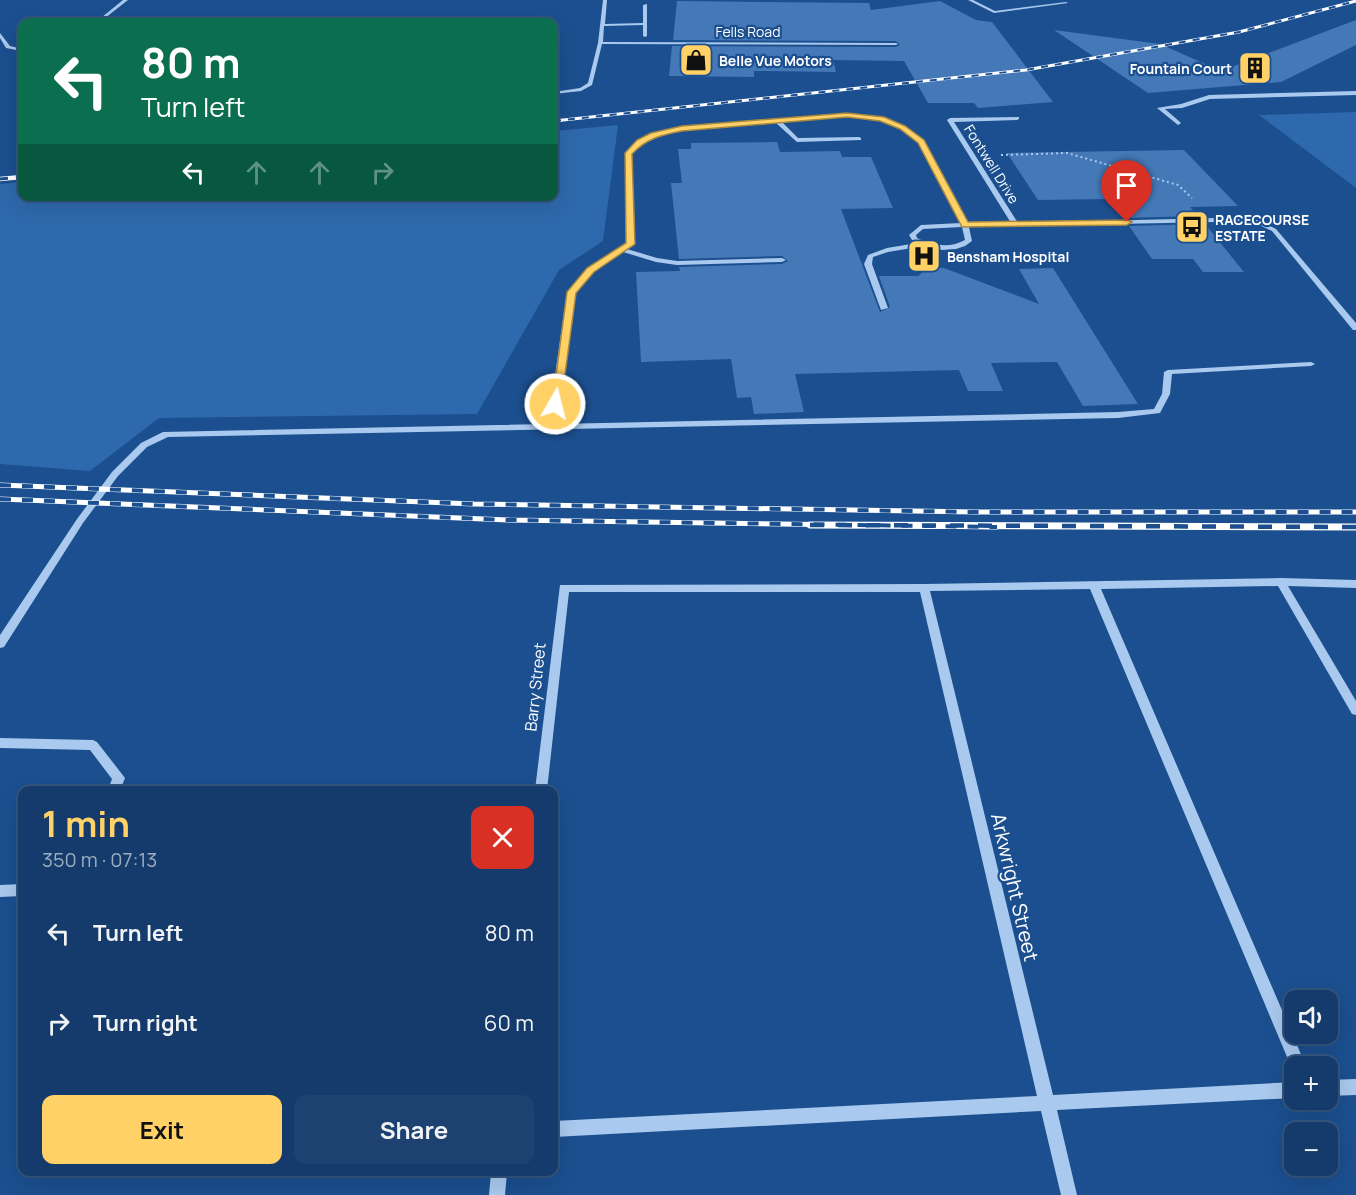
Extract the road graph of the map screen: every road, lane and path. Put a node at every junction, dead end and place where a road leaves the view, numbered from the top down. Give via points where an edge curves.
1 (126, 0) edge
2 (604, 0) edge
3 (970, 0) edge
4 (1066, 3) dead end
5 (645, 5) dead end
6 (103, 18) edge
7 (645, 24) junction
8 (602, 25) junction
9 (1, 34) edge
10 (645, 36) dead end
11 (600, 43) junction
12 (896, 44) dead end
13 (18, 49) edge
14 (558, 92) edge
15 (1356, 93) edge
16 (1017, 118) dead end
17 (777, 121) junction
18 (1178, 123) dead end
19 (859, 139) dead end
20 (976, 161) junction
21 (1216, 220) junction
22 (965, 225) junction
23 (1016, 225) junction
24 (924, 244) junction
25 (621, 249) junction
26 (782, 260) dead end
27 (884, 308) dead end
28 (1356, 328) edge
29 (1311, 364) dead end
30 (552, 426) junction
31 (1281, 582) junction
32 (1356, 584) edge
33 (1095, 585) junction
34 (924, 588) junction
35 (0, 644) edge
36 (1356, 711) edge
37 (0, 743) edge
38 (116, 786) edge
39 (541, 786) edge
40 (18, 890) edge
41 (0, 891) edge
42 (1294, 1056) edge
43 (1356, 1087) edge
44 (1338, 1088) edge
45 (1284, 1090) edge
46 (1047, 1102) junction
47 (558, 1129) edge
48 (499, 1176) edge
49 (497, 1195) edge
50 (1069, 1195) edge

1 - 6 street
2 - 8 street
3 - 4 street via 994,12
5 - 7 street
7 - 8 street
7 - 10 street
8 - 11 street
9 - 13 street via 8,47
11 - 12 street, Fells Road
11 - 14 street via 590,84
15 - 18 street via 1209,97 1160,108
16 - 20 street, Fontwell Drive via 950,120
17 - 19 street via 797,140
17 - 22 street via 847,115 882,119 903,127 921,142
17 - 25 street via 682,129 640,141 628,153 630,244
20 - 21 path via 1004,160 1000,153 1067,153 1178,185
20 - 23 street, Fontwell Drive
21 - 23 street, Fontwell Drive
21 - 28 street, Fontwell Drive via 1258,222 1274,230
22 - 23 street
22 - 24 street via 970,236 962,246
22 - 24 street via 921,226 912,235
24 - 27 street via 870,256 868,264
25 - 26 street via 677,263
25 - 30 street via 591,270 572,292
29 - 30 street via 1168,372 1166,394 1157,411 1118,415
30 - 35 street via 166,434 144,445 115,474
31 - 32 street
31 - 33 street
31 - 36 street
33 - 34 street
33 - 42 street
34 - 39 street, Barry Street via 564,588
34 - 46 street, Arkwright Street
37 - 38 street via 93,745 119,778
40 - 41 street
43 - 44 street
45 - 46 street
46 - 47 street
46 - 50 street, Arkwright Street
48 - 49 street

